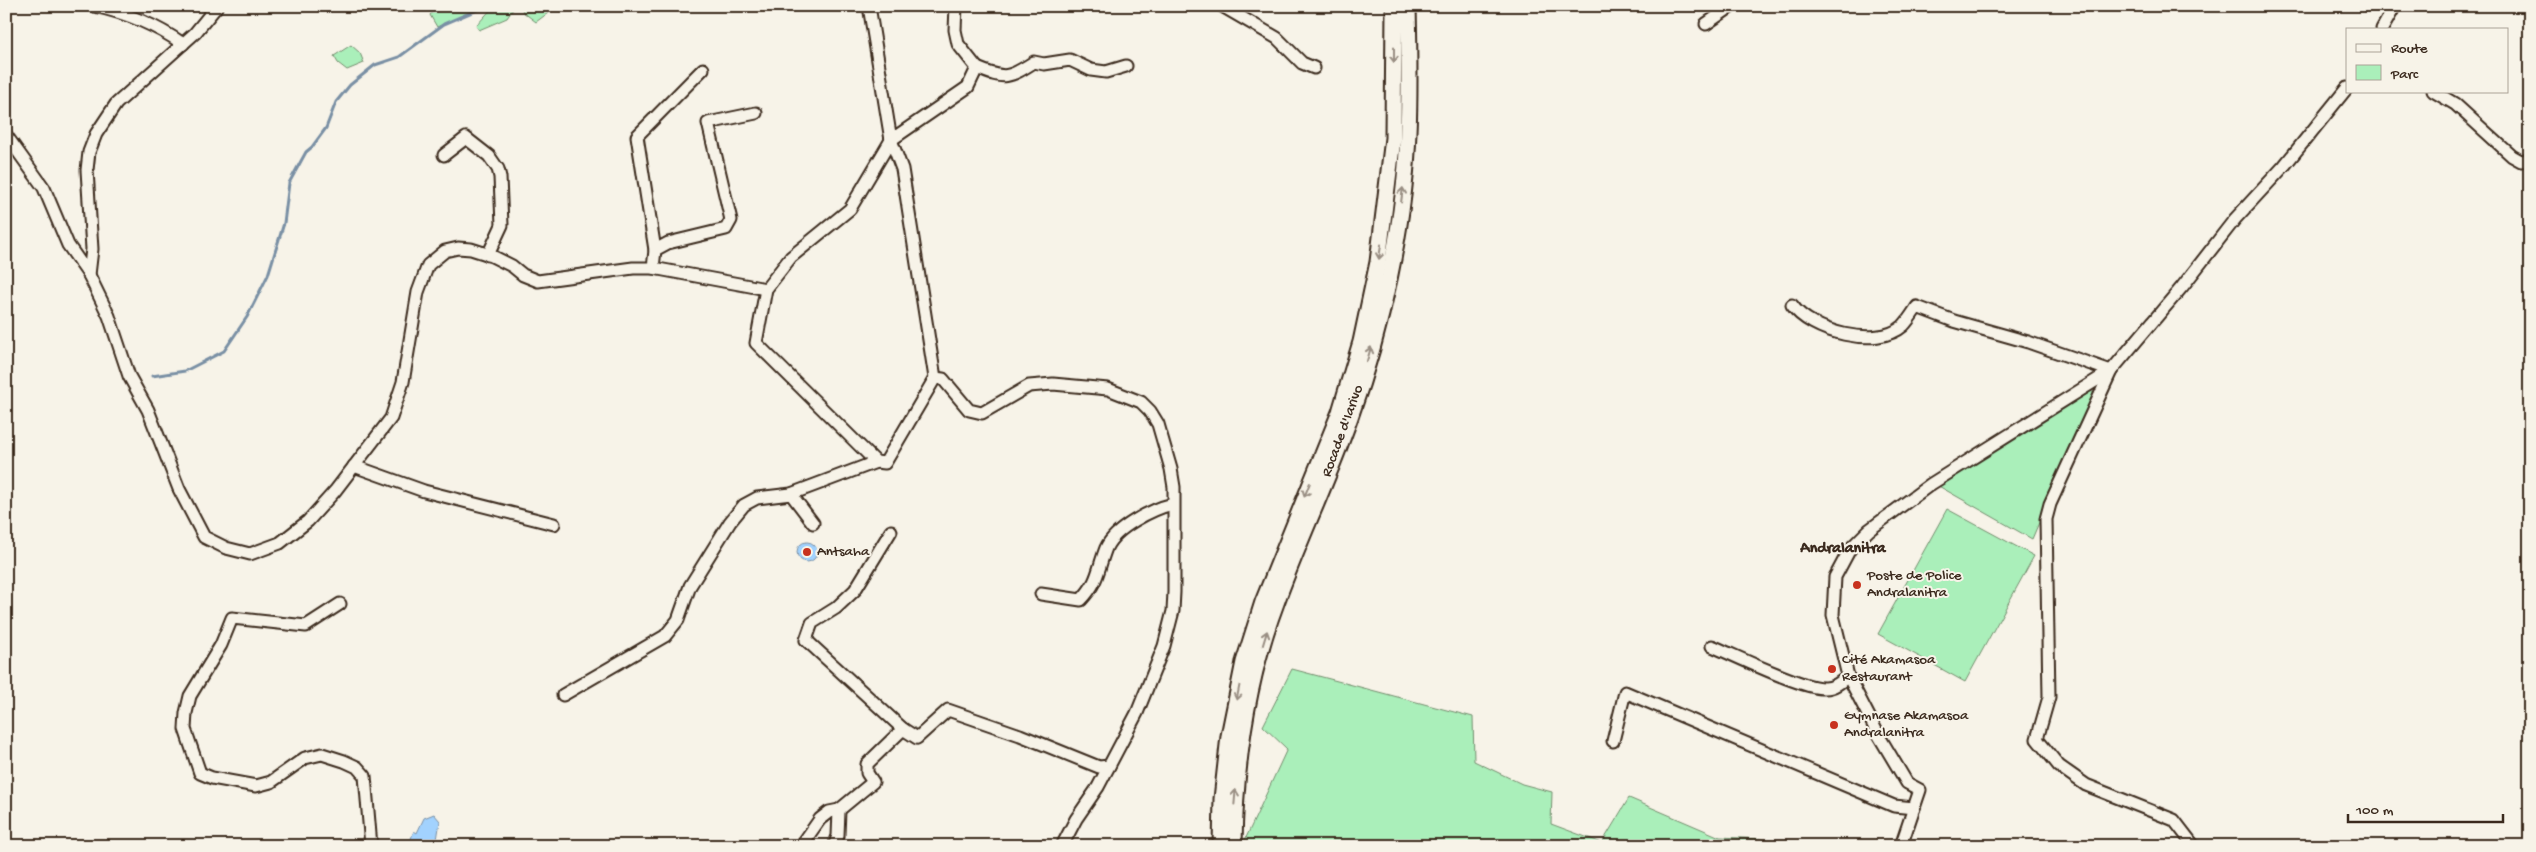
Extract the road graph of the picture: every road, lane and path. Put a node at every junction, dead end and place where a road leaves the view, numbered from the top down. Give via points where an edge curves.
1 (94, 6) edge
2 (217, 6) edge
3 (869, 6) edge
4 (956, 6) edge
5 (1222, 6) edge
6 (1394, 6) edge
7 (1408, 6) edge
8 (1732, 6) edge
9 (2395, 6) edge
10 (1706, 24) dead end
11 (2383, 28) edge
12 (182, 44) junction
13 (1126, 66) dead end
14 (977, 68) junction
15 (1314, 68) dead end
16 (703, 69) dead end
17 (2346, 89) edge
18 (2434, 92) edge
19 (756, 113) dead end
20 (6, 135) edge
21 (891, 140) junction
22 (444, 155) dead end
23 (2530, 160) edge
24 (655, 250) junction
25 (488, 255) junction
26 (653, 268) junction
27 (89, 275) junction
28 (766, 290) junction
29 (1792, 305) dead end
30 (2111, 371) junction
31 (935, 378) junction
32 (876, 462) junction
33 (354, 466) junction
34 (790, 494) junction
35 (1173, 504) junction
36 (813, 523) dead end
37 (554, 524) dead end
38 (891, 531) dead end
39 (1041, 594) dead end
40 (340, 604) dead end
41 (1712, 646) dead end
42 (1848, 676) junction
43 (564, 695) dead end
44 (903, 729) junction
45 (1613, 741) dead end
46 (1109, 766) junction
47 (1914, 808) junction
48 (839, 810) junction
49 (371, 846) edge
50 (801, 846) edge
51 (834, 846) edge
52 (1062, 846) edge
53 (1221, 846) edge
54 (1234, 846) edge
55 (1901, 846) edge
56 (2194, 846) edge

1 - 12 street via 133,16
2 - 12 street via 196,33
3 - 21 street
4 - 14 street via 958,44
5 - 15 street via 1277,38 1302,63
6 -> 53 main road, Rocade d'Iarivo via 1394,138 1378,262 1361,342 1340,412 1263,602 1244,662 1228,745
54 -> 7 main road, Rocade d'Iarivo via 1242,736 1256,665 1275,604 1351,416 1390,270 1408,134
8 - 10 street
9 - 11 street
12 - 27 street via 116,104 96,134 87,170 92,249
13 - 14 street via 1106,72 1091,70 1070,60 1044,64 1034,62 999,78
14 - 21 street via 968,87
16 - 24 street via 637,136
17 - 30 street
18 - 23 street via 2455,104 2512,156 2521,161
19 - 24 street via 708,123 731,220 726,229 668,243
20 - 27 street via 44,188 68,245
21 - 28 street via 850,209 791,257
21 - 31 street via 902,169
22 - 25 street via 466,138 489,156 498,169 503,218
24 - 26 street
25 - 26 street via 538,281
25 - 33 street via 458,248 445,251 428,265 418,292 398,400 391,418
26 - 28 street
27 - 33 street via 109,316 129,376 148,410 179,489 204,536 226,548 250,554 280,543 308,522
28 - 32 street via 756,343
29 - 30 street via 1798,314 1810,321 1850,336 1864,337 1880,335 1902,326 1917,307
30 - 42 street via 1931,484 1869,530 1850,549 1835,577 1833,615
30 - 56 street via 2046,519 2049,697 2036,739 2059,766 2086,785 2174,820
31 - 32 street via 886,463
31 - 35 street via 943,379 969,410 982,413 1029,386 1053,384 1108,389 1141,402 1162,434 1174,487
32 - 34 street
33 - 37 street via 424,491
34 - 36 street
34 - 43 street via 757,498 744,504 690,586 678,620 665,636
35 - 39 street via 1145,513 1113,538 1107,546 1096,581 1081,600
35 - 46 street via 1173,611 1161,654
38 - 44 street via 855,590 836,608 812,623 806,640
40 - 49 street via 306,626 232,618 221,645 190,696 185,729 200,773 212,778 256,786 271,782 305,758 322,754 357,767 365,776
41 - 42 street via 1806,685 1824,689 1837,685
42 - 47 street via 1907,784 1920,790
44 - 46 street via 917,738 948,710 1099,767
44 - 48 street via 867,764 867,773 873,782
45 - 47 street via 1625,692 1894,806
46 - 52 street
47 - 55 street
48 - 50 street via 828,812 820,819
48 - 51 street via 838,836

